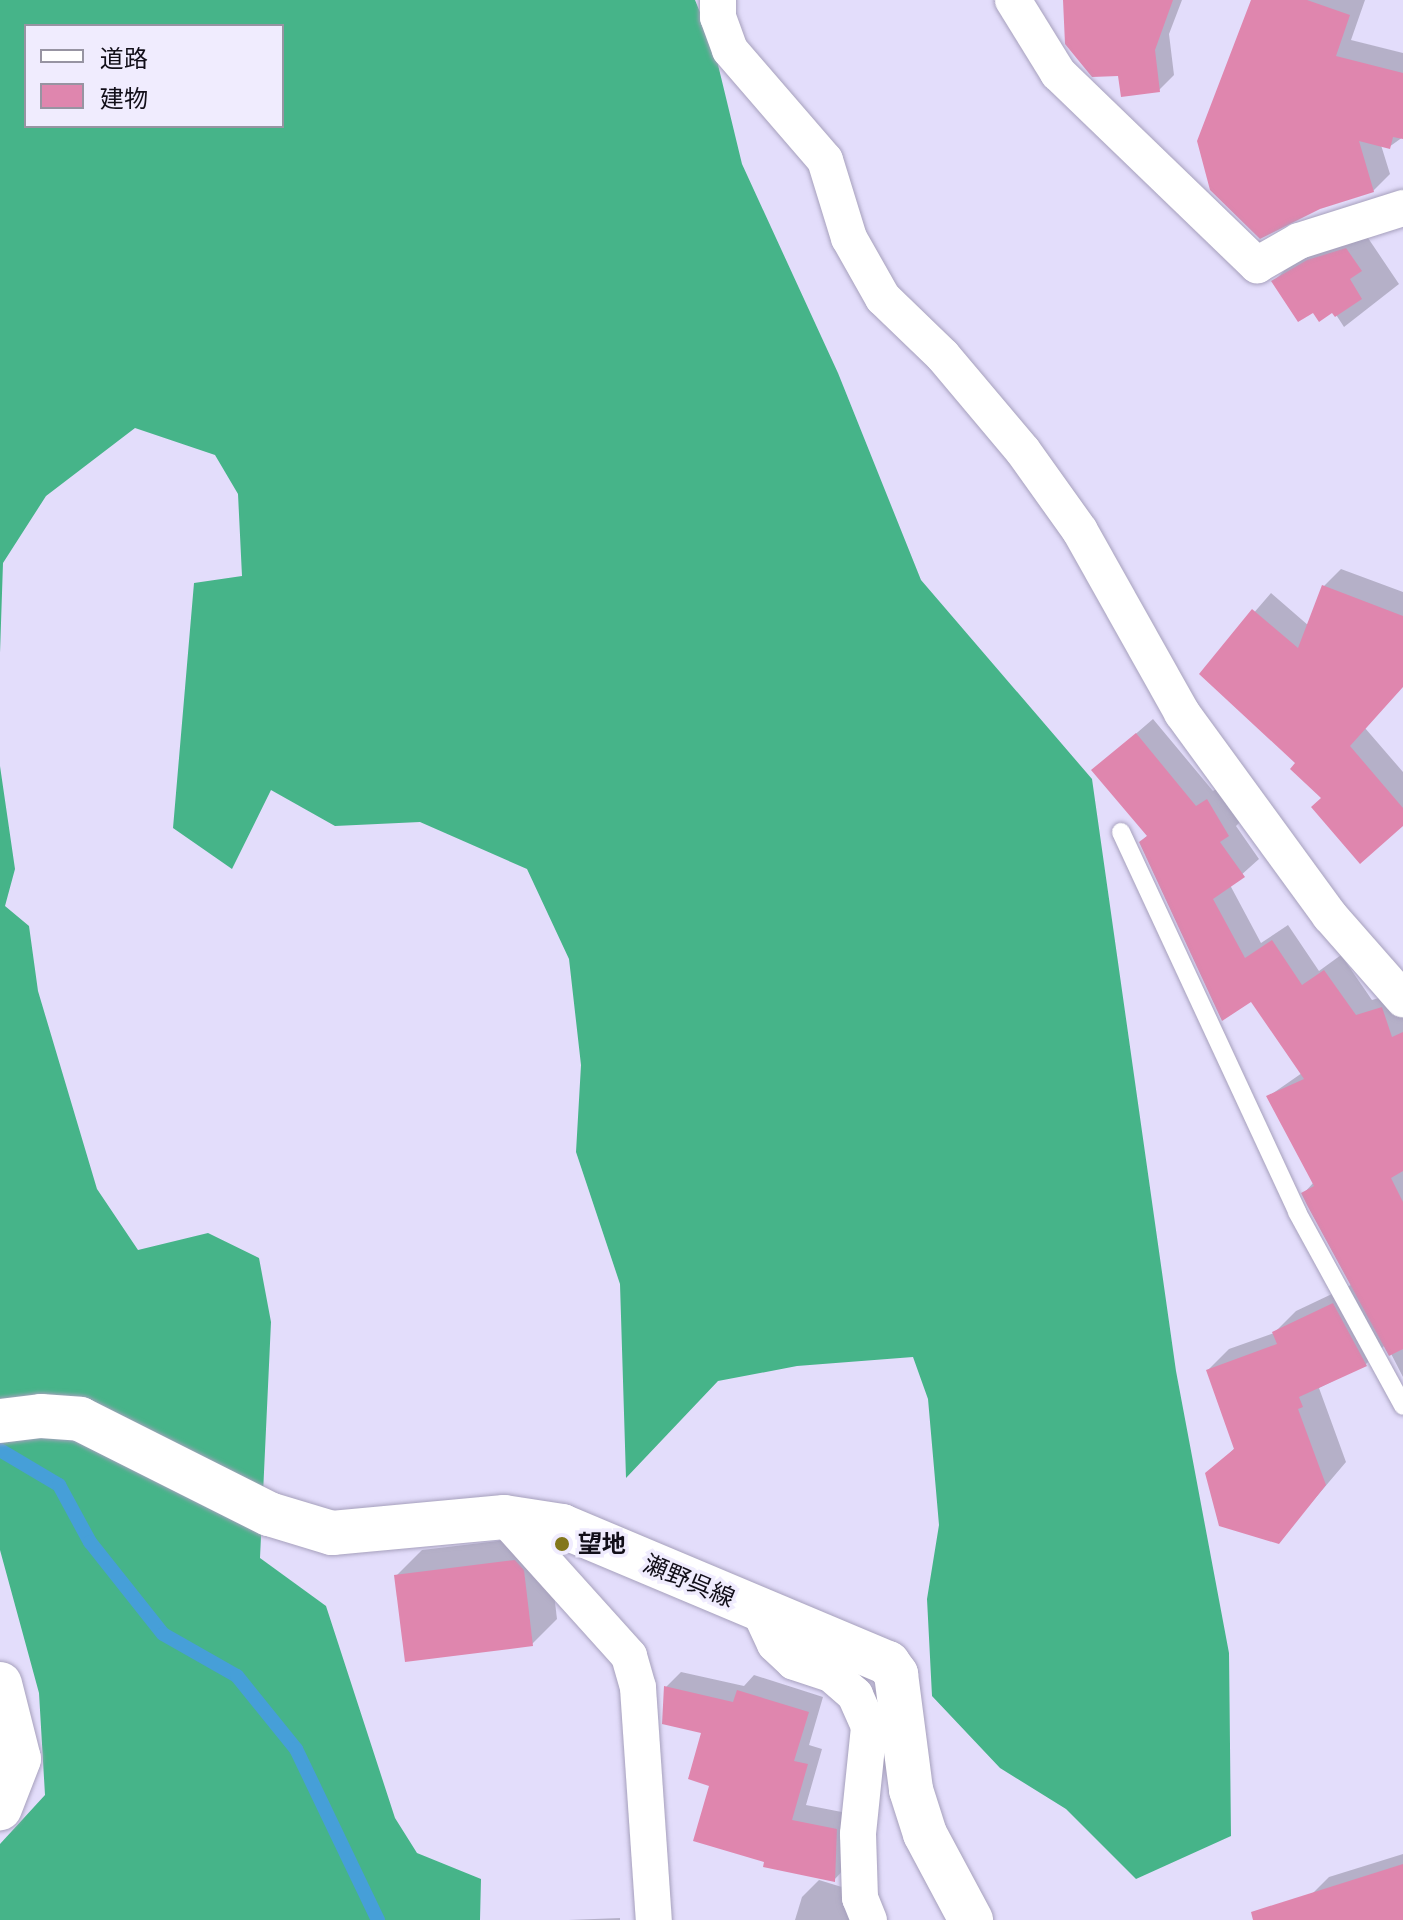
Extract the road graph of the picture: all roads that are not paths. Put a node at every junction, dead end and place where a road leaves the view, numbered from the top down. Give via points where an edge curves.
1 (718, 0) edge
2 (1013, 0) edge
3 (1403, 208) edge
4 (1121, 832) dead end
5 (1403, 999) edge
6 (1403, 1406) edge
7 (0, 1421) edge
8 (504, 1517) junction
9 (760, 1612) junction
10 (0, 1684) edge
11 (0, 1808) edge
12 (654, 1920) edge
13 (869, 1920) edge
14 (971, 1920) edge

1 - 5 street via 730,50 825,160 849,238 883,298 943,356 1023,451 1080,531 1182,713 1330,916
2 - 3 street via 1058,73 1257,265 1299,241
4 - 6 lane via 1297,1212
7 - 8 main road, 瀬野呉線 via 80,1419 269,1514 332,1533
8 - 9 main road, 瀬野呉線 via 562,1526
8 - 12 street via 629,1656 638,1688
9 - 13 street via 775,1644 794,1662 831,1674 855,1695 869,1727 858,1834 860,1898
9 - 14 main road, 瀬野呉線 via 888,1663 896,1674 911,1790 925,1834
10 - 11 main road via 19,1759

